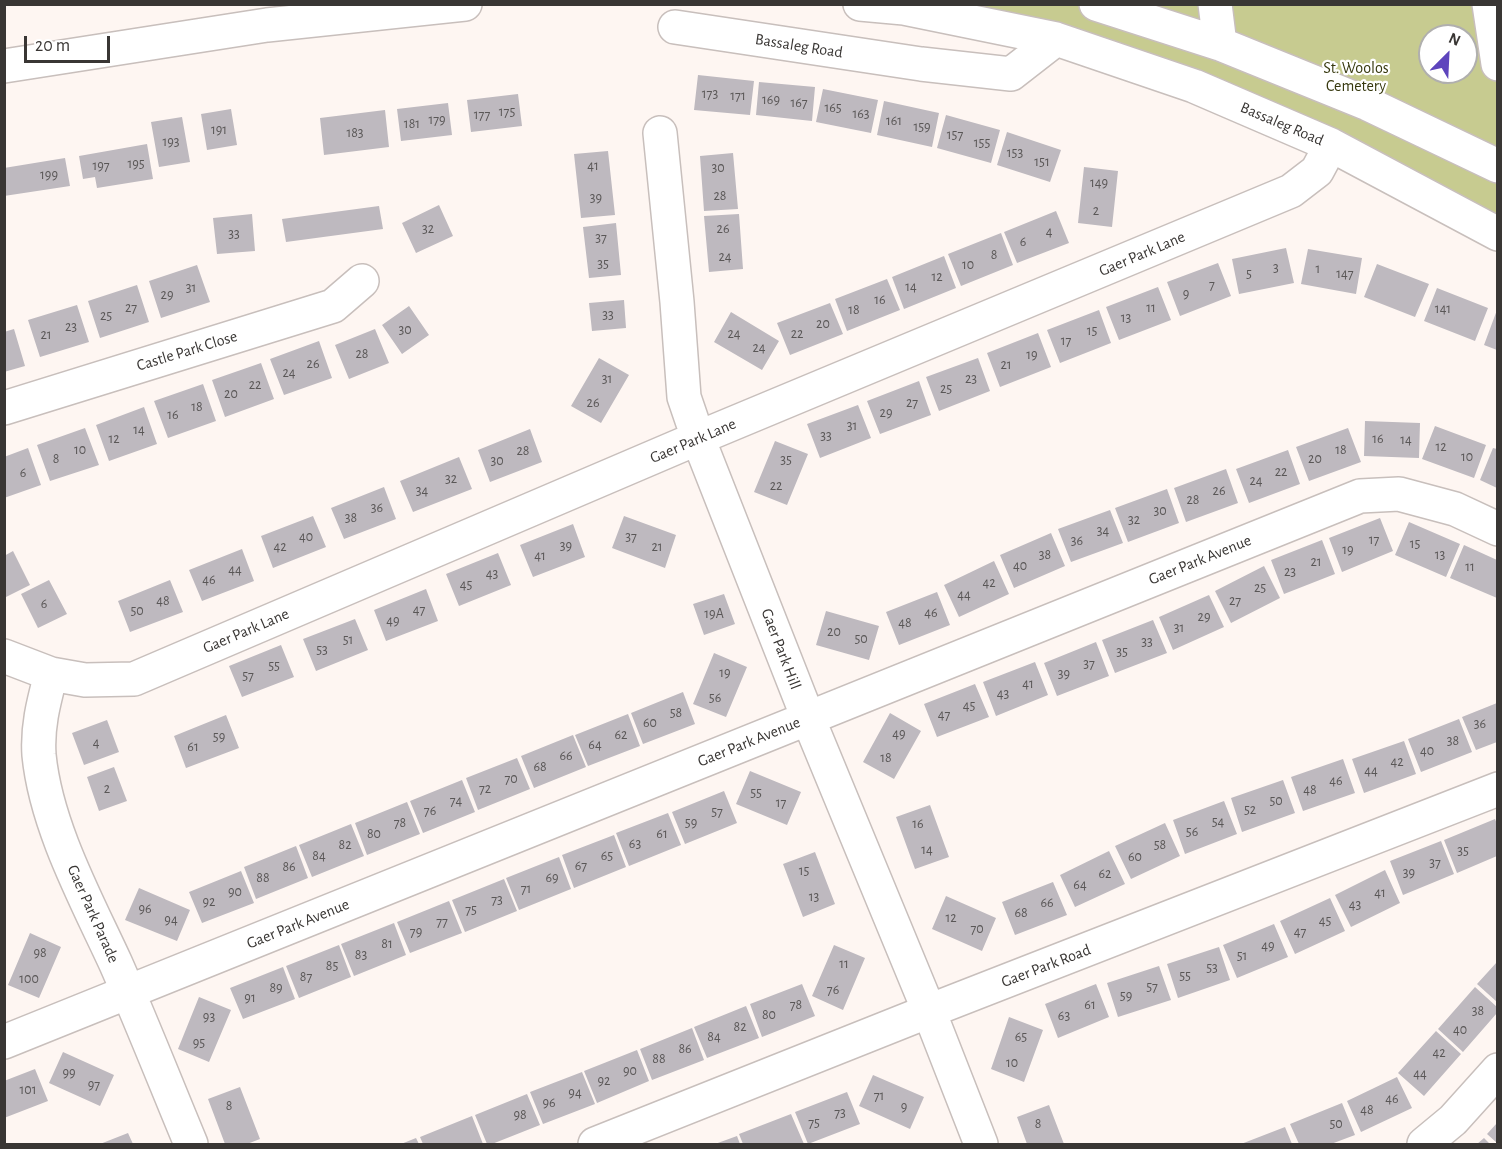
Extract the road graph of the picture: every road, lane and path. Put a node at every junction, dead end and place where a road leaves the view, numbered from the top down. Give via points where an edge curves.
1 (465, 4) edge
2 (860, 4) edge
3 (1096, 4) edge
4 (1215, 4) edge
5 (1489, 4) edge
6 (675, 27) dead end
7 (1056, 39) junction
8 (1220, 44) junction
9 (1497, 64) edge
10 (4, 66) edge
11 (660, 133) dead end
12 (1331, 145) junction
13 (1497, 166) edge
14 (1497, 234) edge
15 (362, 281) dead end
16 (4, 408) edge
17 (698, 438) junction
18 (1497, 529) edge
19 (30, 666) edge
20 (808, 718) junction
21 (1497, 789) edge
22 (128, 992) junction
23 (929, 1011) junction
24 (4, 1042) edge
25 (1497, 1070) edge
26 (191, 1144) edge
27 (595, 1144) edge
28 (981, 1144) edge
29 (1424, 1144) edge

1 - 10 street via 267,25
2 - 7 street, Bassaleg Road via 904,8
3 - 8 street
4 - 8 street
5 - 9 street
6 - 7 street, Bassaleg Road via 1011,74
7 - 12 street, Bassaleg Road via 1194,86
8 - 13 street via 1368,104
11 - 17 street, Gaer Park Hill via 684,397
12 - 14 street, Bassaleg Road
12 - 17 street, Gaer Park Lane via 1317,171 1291,191
15 - 16 street, Castle Park Close via 333,306
17 - 19 street, Gaer Park Lane via 134,679 85,680
17 - 20 street, Gaer Park Hill
18 - 20 street, Gaer Park Avenue via 1455,509 1400,494 1359,496
19 - 22 street, Gaer Park Parade via 40,717 39,755 48,799 64,848
20 - 22 street, Gaer Park Avenue
20 - 23 street, Gaer Park Hill
21 - 23 street, Gaer Park Road
22 - 24 street, Gaer Park Avenue
22 - 26 street, Gaer Park Parade
23 - 27 street, Gaer Park Road
23 - 28 street, Gaer Park Hill
25 - 29 street via 1453,1120

